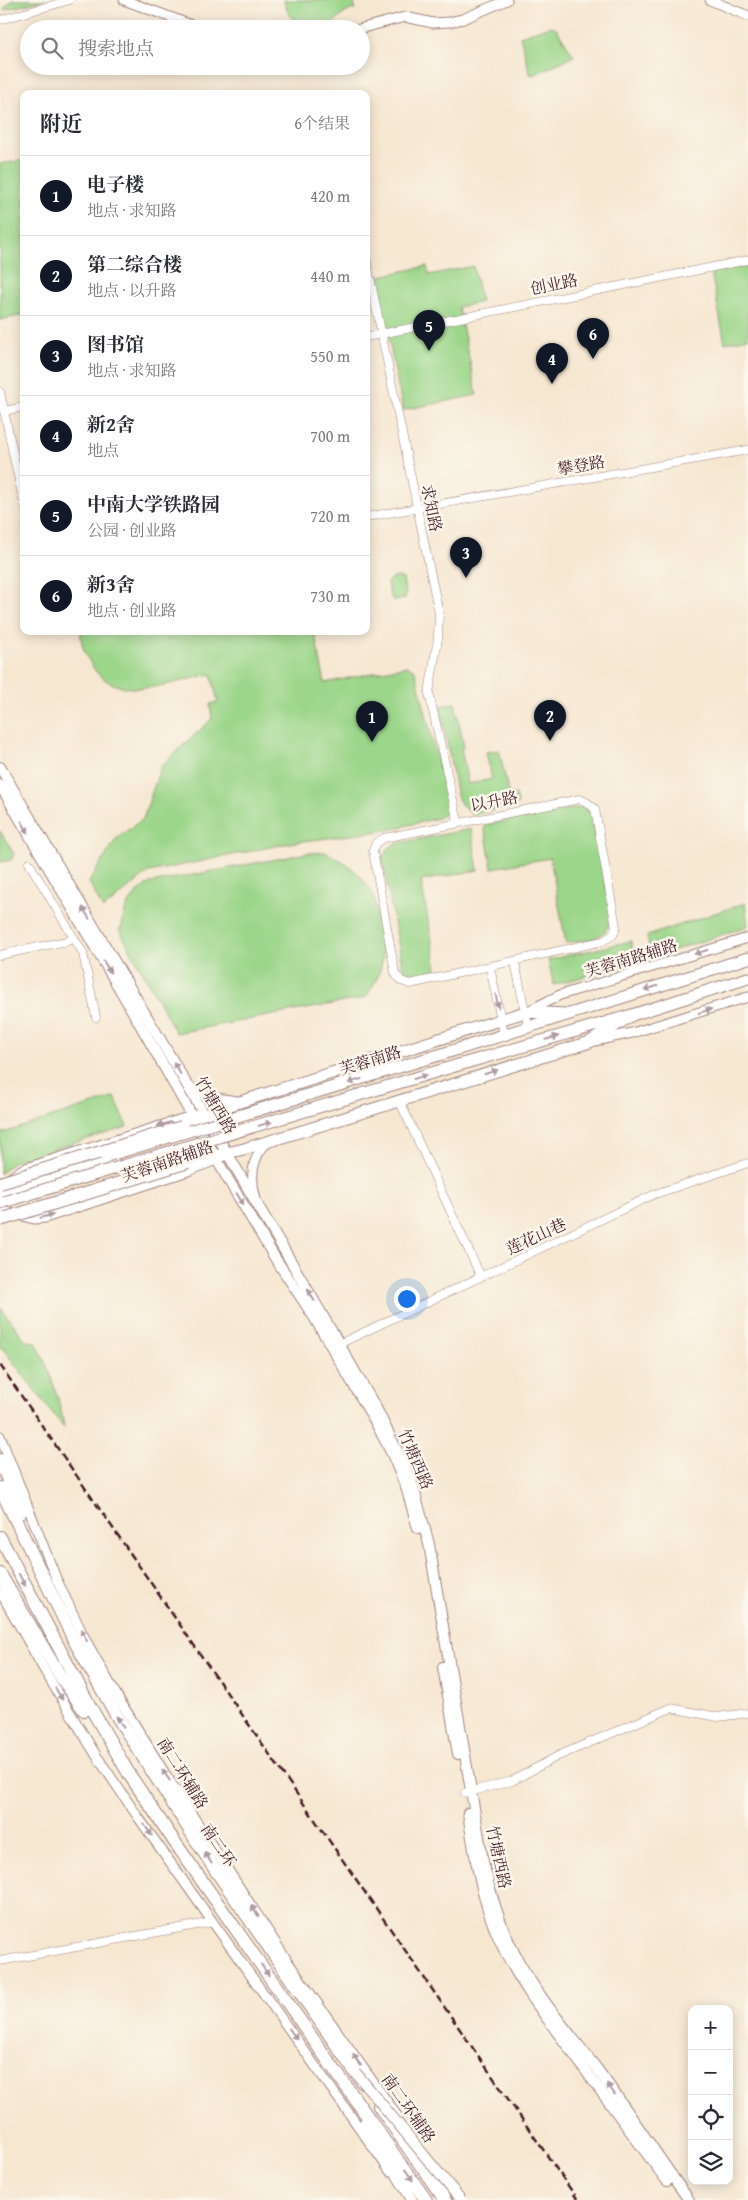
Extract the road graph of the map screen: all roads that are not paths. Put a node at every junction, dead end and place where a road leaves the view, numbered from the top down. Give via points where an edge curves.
1 (70, 0) edge
2 (124, 0) edge
3 (508, 0) edge
4 (710, 0) edge
5 (748, 16) edge
6 (0, 20) edge
7 (178, 20) edge
8 (370, 26) edge
9 (748, 260) edge
10 (370, 276) edge
11 (383, 334) junction
12 (370, 336) edge
13 (0, 392) edge
14 (20, 407) edge
15 (2, 409) edge
16 (748, 450) edge
17 (20, 487) edge
18 (418, 507) junction
19 (370, 516) edge
20 (0, 767) edge
21 (0, 785) edge
22 (458, 822) junction
23 (29, 863) dead end
24 (74, 938) junction
25 (748, 938) edge
26 (0, 955) edge
27 (748, 958) edge
28 (515, 962) junction
29 (490, 967) junction
30 (748, 978) edge
31 (748, 997) edge
32 (526, 1012) junction
33 (567, 1014) junction
34 (632, 1015) junction
35 (96, 1016) dead end
36 (501, 1020) junction
37 (528, 1026) junction
38 (504, 1034) junction
39 (590, 1042) junction
40 (186, 1084) junction
41 (247, 1099) junction
42 (399, 1100) junction
43 (195, 1120) junction
44 (270, 1141) junction
45 (227, 1152) junction
46 (211, 1157) junction
47 (188, 1162) joint
48 (748, 1163) edge
49 (0, 1183) edge
50 (0, 1190) edge
51 (0, 1198) edge
52 (0, 1203) edge
53 (258, 1204) junction
54 (0, 1210) edge
55 (0, 1220) edge
56 (481, 1277) junction
57 (339, 1344) junction
58 (0, 1436) edge
59 (0, 1460) edge
60 (0, 1488) edge
61 (0, 1537) edge
62 (0, 1574) edge
63 (45, 1581) junction
64 (0, 1591) edge
65 (748, 1713) edge
66 (130, 1774) junction
67 (468, 1792) junction
68 (213, 1922) junction
69 (0, 1961) edge
70 (356, 2073) junction
71 (342, 2080) junction
72 (412, 2200) edge
73 (426, 2200) edge
74 (446, 2200) edge
75 (455, 2200) edge
76 (461, 2200) edge
77 (682, 2200) edge
78 (689, 2200) edge

1 - 6 street
2 - 7 street
3 - 8 street via 449,22 433,23 405,17
4 - 5 street
9 - 11 street, 创业路
10 - 11 street, 求知路
11 - 12 street, 创业路
11 - 18 street, 求知路
13 - 15 street
14 - 15 street
15 - 17 street
16 - 18 street, 攀登路
18 - 19 street, 攀登路
18 - 22 street, 求知路 via 439,614 429,693
40 -> 20 main road, 竹塘西路
21 -> 43 main road, 竹塘西路
22 - 28 street, 以升路 via 580,799 595,809 616,926 613,935 603,942
22 - 29 street, 以升路 via 384,838 376,843 373,851 396,973 401,981 410,984
23 - 24 street
24 - 26 street
24 - 35 street via 83,953
25 -> 32 street, 芙蓉南路辅路 via 560,996
27 -> 33 main road, 芙蓉南路
28 - 29 street, 以升路
28 - 32 street
29 -> 36 street
30 - 34 main road, 芙蓉南路
39 -> 31 street via 632,1033
32 - 33 main road
32 - 36 main road
32 - 37 street
33 - 37 main road, 芙蓉南路
34 - 39 main road
52 -> 34 main road, 芙蓉南路, bridge
36 - 38 street
36 - 41 main road
37 - 38 main road, 芙蓉南路
38 -> 50 main road, 芙蓉南路, bridge
42 -> 39 main road
40 - 41 street via 217,1100 235,1102
40 - 43 main road, 竹塘西路
41 - 43 main road
42 - 44 main road
42 - 56 street
43 - 45 main road, 竹塘西路
43 - 46 main road, 竹塘西路
43 - 49 highway, bridge
43 - 50 street, 芙蓉南路辅路 via 174,1140
43 -> 50 street via 23,1169 11,1176
44 - 45 main road
44 - 53 street via 260,1151 253,1170
45 - 46 main road
45 - 53 main road, 竹塘西路
46 - 47 main road
46 - 51 street, 芙蓉南路辅路 via 176,1145
54 -> 46 street, 芙蓉南路辅路 via 34,1219 45,1218
46 -> 67 main road, 竹塘西路 via 314,1317 376,1423 406,1487 427,1567
47 - 55 highway, bridge
48 - 56 street, 莲花山巷 via 655,1194
57 -> 53 main road, 竹塘西路
56 - 57 street, 莲花山巷
57 - 67 main road, 竹塘西路 via 398,1450 421,1511
75 -> 58 street, 南二环辅路 via 288,1962 117,1696 56,1578
59 - 63 highway
60 - 63 highway, 南二环
61 -> 66 highway, 南二环 via 92,1710
62 - 66 highway via 58,1674
70 -> 63 highway, 南二环 via 158,1783 75,1642
64 -> 68 street via 96,1755
65 - 67 street via 718,1717 671,1708 558,1756 512,1781
66 -> 71 highway, 南二环
67 - 77 main road, 竹塘西路 via 477,1869 484,1897 513,1967 538,2007
78 -> 67 main road, 竹塘西路 via 520,1964 490,1893
68 - 69 street
68 -> 72 street
70 - 74 highway, 南二环, bridge
70 - 76 main road, bridge
71 - 72 main road
71 -> 73 highway, 南二环

